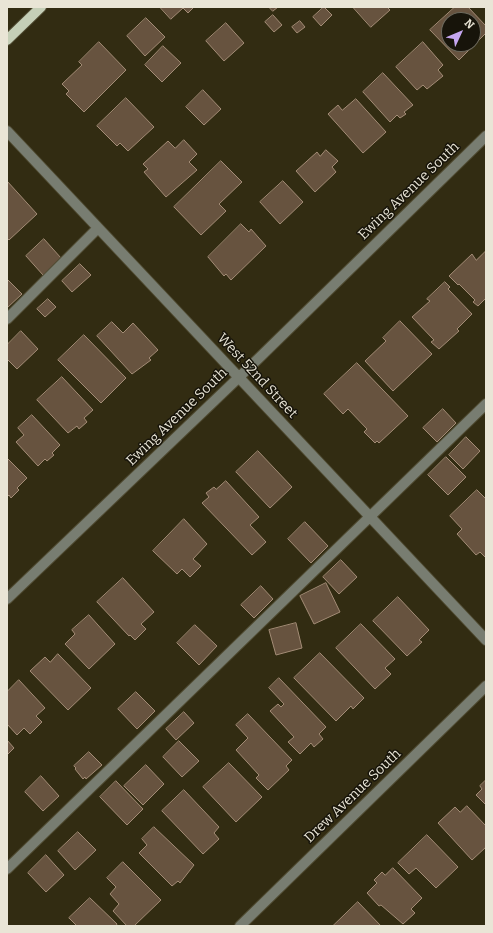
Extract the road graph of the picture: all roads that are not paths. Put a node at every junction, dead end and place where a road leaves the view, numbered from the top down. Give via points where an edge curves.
1 (41, 7) edge
2 (7, 40) edge
3 (7, 131) edge
4 (486, 136) edge
5 (98, 228) junction
6 (7, 320) edge
7 (239, 377) junction
8 (486, 404) edge
9 (370, 517) junction
10 (7, 599) edge
11 (486, 640) edge
12 (486, 686) edge
13 (7, 868) edge
14 (240, 926) edge

1 - 2 main road
3 - 5 street, West 52nd Street
4 - 7 street, Ewing Avenue South
5 - 6 street
5 - 7 street, West 52nd Street
7 - 9 street, West 52nd Street
7 - 10 street, Ewing Avenue South
8 - 9 street
9 - 11 street, West 52nd Street
9 - 13 street
12 - 14 street, Drew Avenue South

